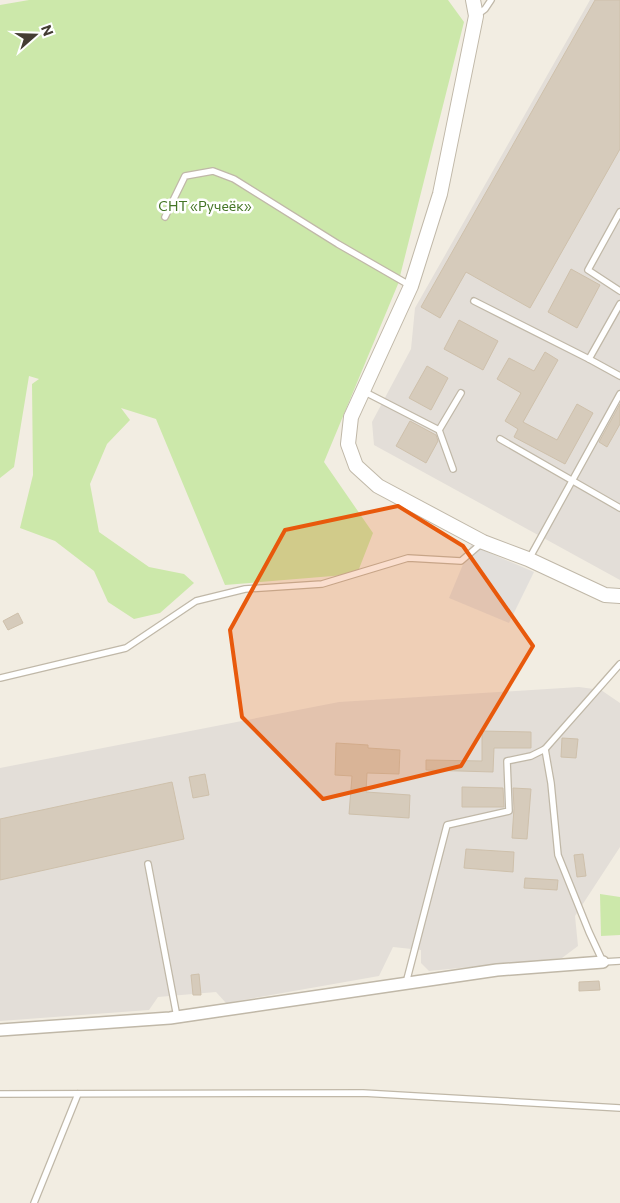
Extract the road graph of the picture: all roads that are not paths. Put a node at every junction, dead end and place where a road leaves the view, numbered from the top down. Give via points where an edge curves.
1 (473, 0) edge
2 (491, 0) edge
3 (476, 16) junction
4 (620, 212) edge
5 (165, 217) dead end
6 (411, 286) junction
7 (620, 291) edge
8 (474, 301) dead end
9 (620, 304) edge
10 (589, 359) junction
11 (620, 376) edge
12 (364, 391) junction
13 (460, 393) dead end
14 (620, 394) edge
15 (439, 430) junction
16 (500, 439) dead end
17 (453, 469) dead end
18 (572, 480) junction
19 (620, 508) edge
20 (483, 542) junction
21 (528, 559) junction
22 (620, 596) edge
23 (620, 664) edge
24 (0, 678) edge
25 (546, 750) junction
26 (148, 864) dead end
27 (620, 961) edge
28 (603, 962) junction
29 (406, 983) junction
30 (177, 1017) junction
31 (0, 1030) edge
32 (0, 1094) edge
33 (78, 1094) junction
34 (620, 1108) edge
35 (34, 1203) edge

1 - 3 street
2 - 3 lane via 486,9
3 - 6 street via 440,194
4 - 7 lane via 588,270
5 - 6 lane via 185,176 213,171 234,179
6 - 12 street
8 - 10 lane
9 - 10 lane
10 - 11 lane
12 - 15 lane
12 - 20 street via 351,417 348,444 356,466 378,486
13 - 15 lane
14 - 18 lane
15 - 17 lane
16 - 18 lane
18 - 19 lane
18 - 21 lane
20 - 21 street
20 - 24 lane via 460,561 408,558 322,584 245,589 196,601 126,648
21 - 22 street via 604,595
23 - 25 lane
25 - 28 lane via 558,855
25 - 29 lane via 507,761 509,811 447,825
26 - 30 lane
27 - 28 lane
28 - 29 street via 497,970
29 - 30 street
30 - 31 street
32 - 33 lane
33 - 34 lane via 362,1093
33 - 35 lane

